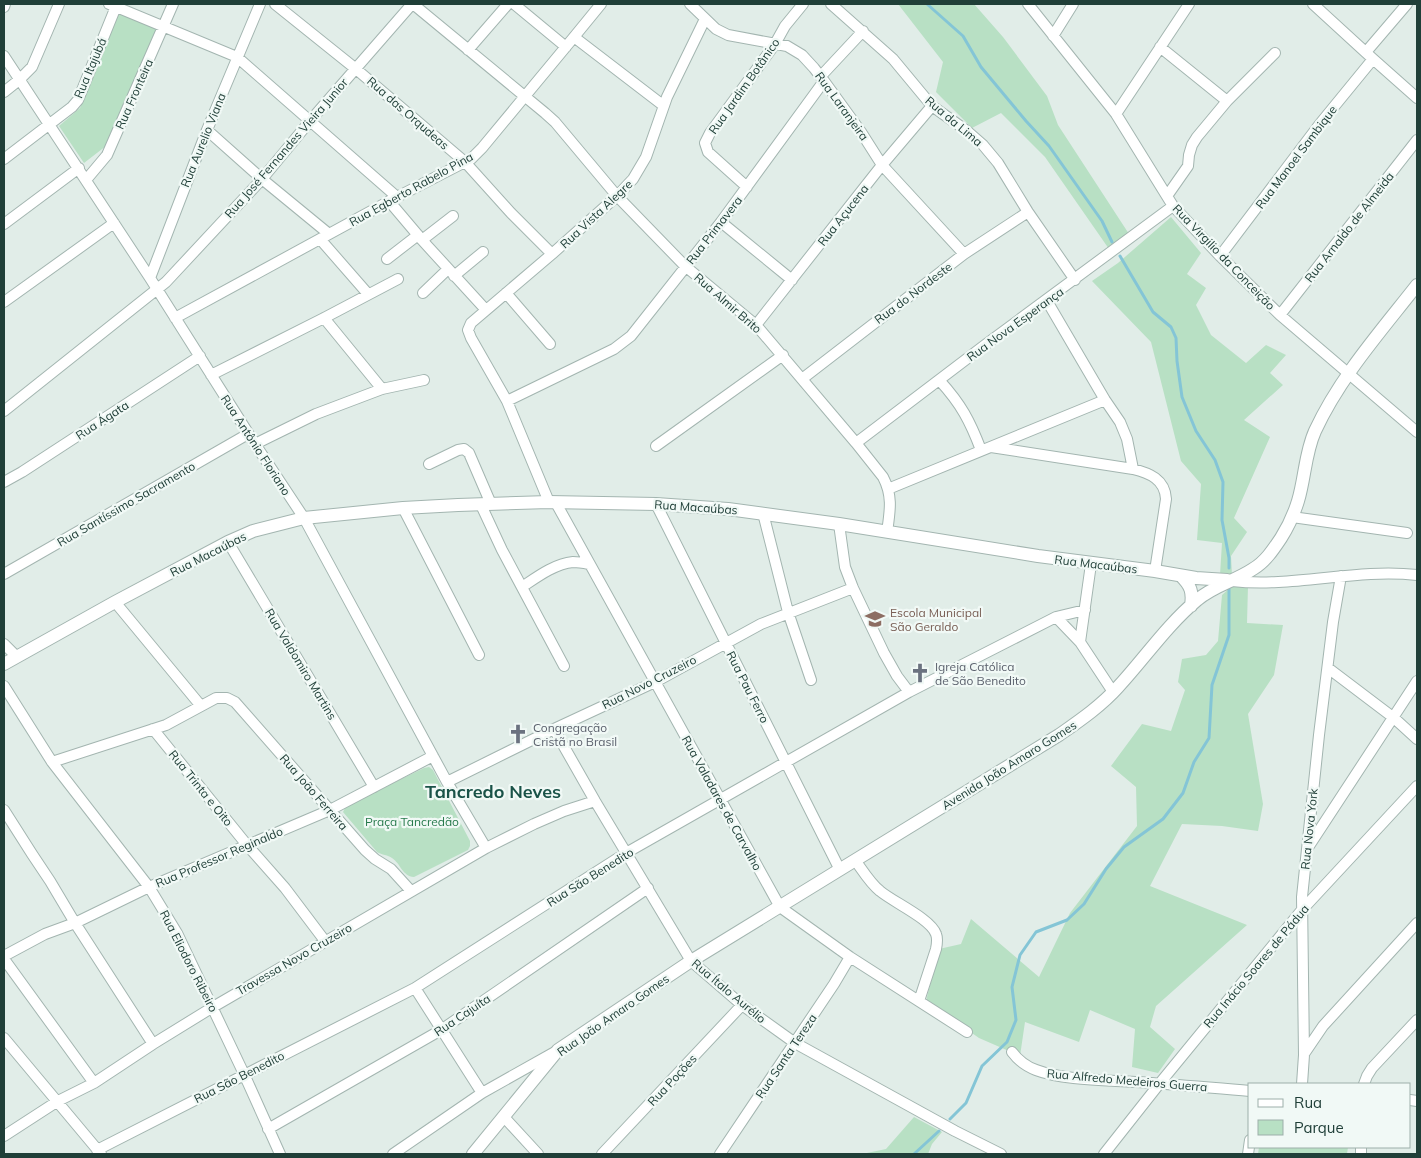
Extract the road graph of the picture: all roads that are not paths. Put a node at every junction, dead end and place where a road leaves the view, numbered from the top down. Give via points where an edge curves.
1 (5, 4) edge
2 (59, 4) edge
3 (173, 4) edge
4 (260, 4) edge
5 (275, 4) edge
6 (412, 4) edge
7 (508, 4) edge
8 (514, 4) edge
9 (601, 4) edge
10 (690, 4) edge
11 (804, 4) edge
12 (831, 4) edge
13 (1028, 4) edge
14 (1073, 4) edge
15 (1189, 4) edge
16 (1313, 4) edge
17 (1407, 4) edge
18 (114, 5) edge
19 (4, 7) edge
20 (705, 19) junction
21 (164, 26) junction
22 (862, 31) junction
23 (1053, 36) junction
24 (574, 38) junction
25 (774, 44) junction
26 (566, 47) junction
27 (1160, 47) junction
28 (468, 50) junction
29 (1275, 52) dead end
30 (4, 56) edge
31 (1369, 56) junction
32 (237, 57) junction
33 (356, 69) junction
34 (822, 79) junction
35 (19, 80) junction
36 (4, 92) edge
37 (525, 95) junction
38 (1417, 98) edge
39 (1227, 101) junction
40 (664, 106) junction
41 (932, 106) junction
42 (1116, 114) junction
43 (310, 121) junction
44 (48, 125) junction
45 (207, 130) junction
46 (1417, 140) edge
47 (4, 159) edge
48 (465, 162) junction
49 (882, 165) junction
50 (79, 168) junction
51 (262, 179) junction
52 (86, 180) junction
53 (747, 187) junction
54 (617, 196) junction
55 (1166, 196) junction
56 (393, 199) junction
57 (1173, 206) junction
58 (1028, 212) junction
59 (453, 216) dead end
60 (721, 222) junction
61 (114, 223) junction
62 (4, 224) edge
63 (324, 236) junction
64 (420, 238) junction
65 (483, 252) dead end
66 (552, 254) junction
67 (964, 254) junction
68 (1220, 256) junction
69 (387, 259) dead end
70 (685, 266) junction
71 (451, 272) junction
72 (150, 278) junction
73 (398, 279) dead end
74 (792, 280) junction
75 (1075, 280) junction
76 (1417, 285) edge
77 (157, 290) junction
78 (423, 293) dead end
79 (506, 293) junction
80 (368, 294) junction
81 (1047, 301) junction
82 (4, 302) edge
83 (486, 310) junction
84 (1280, 315) junction
85 (175, 318) junction
86 (324, 318) junction
87 (471, 323) joint
88 (756, 325) junction
89 (550, 344) dead end
90 (783, 355) junction
91 (200, 356) junction
92 (1349, 373) junction
93 (211, 375) junction
94 (802, 379) junction
95 (424, 380) dead end
96 (940, 380) junction
97 (382, 389) junction
98 (1105, 400) junction
99 (507, 401) junction
100 (4, 411) edge
101 (1417, 432) edge
102 (248, 434) junction
103 (856, 442) junction
104 (255, 444) junction
105 (656, 446) dead end
106 (986, 449) junction
107 (429, 464) dead end
108 (1132, 469) junction
109 (4, 482) edge
110 (888, 489) junction
111 (552, 502) junction
112 (656, 504) junction
113 (486, 505) junction
114 (402, 508) junction
115 (763, 513) junction
116 (1292, 517) junction
117 (304, 518) junction
118 (839, 524) junction
119 (887, 532) junction
120 (1407, 533) dead end
121 (228, 542) junction
122 (590, 564) junction
123 (1091, 564) junction
124 (1155, 571) junction
125 (4, 574) edge
126 (1417, 575) edge
127 (1181, 576) junction
128 (1341, 576) junction
129 (1232, 580) junction
130 (522, 587) junction
131 (853, 588) junction
132 (115, 602) junction
133 (1191, 606) junction
134 (1085, 610) junction
135 (788, 612) junction
136 (1056, 617) junction
137 (726, 642) junction
138 (1080, 642) junction
139 (4, 644) edge
140 (479, 655) dead end
141 (17, 656) junction
142 (4, 664) edge
143 (564, 666) dead end
144 (1328, 668) junction
145 (811, 680) dead end
146 (1417, 680) edge
147 (655, 682) junction
148 (4, 686) edge
149 (909, 692) junction
150 (1113, 692) junction
151 (201, 706) junction
152 (1394, 718) junction
153 (554, 728) junction
154 (153, 729) junction
155 (1417, 739) edge
156 (433, 756) junction
157 (52, 762) junction
158 (786, 762) junction
159 (448, 782) junction
160 (1417, 786) edge
161 (374, 787) junction
162 (720, 800) junction
163 (595, 801) junction
164 (4, 810) edge
165 (330, 810) junction
166 (247, 845) junction
167 (486, 848) junction
168 (1306, 852) junction
169 (626, 853) junction
170 (855, 860) junction
171 (840, 870) junction
172 (149, 888) junction
173 (648, 888) junction
174 (411, 891) junction
175 (780, 907) junction
176 (1302, 911) junction
177 (75, 922) junction
178 (1417, 923) edge
179 (325, 941) junction
180 (4, 957) edge
181 (850, 957) junction
182 (692, 961) junction
183 (415, 988) junction
184 (919, 1001) junction
185 (742, 1005) junction
186 (213, 1007) junction
187 (1417, 1020) edge
188 (441, 1030) junction
189 (967, 1032) dead end
190 (4, 1038) edge
191 (795, 1043) junction
192 (153, 1044) junction
193 (558, 1050) junction
194 (1012, 1052) dead end
195 (1304, 1055) junction
196 (244, 1074) junction
197 (94, 1083) junction
198 (1160, 1083) junction
199 (1302, 1083) edge
200 (1364, 1083) edge
201 (1248, 1091) edge
202 (482, 1093) junction
203 (58, 1102) junction
204 (504, 1117) junction
205 (268, 1129) junction
206 (4, 1136) edge
207 (99, 1152) edge
208 (280, 1154) edge
209 (393, 1154) edge
210 (474, 1154) edge
211 (538, 1154) edge
212 (602, 1154) edge
213 (720, 1154) edge
214 (1001, 1154) edge
215 (1104, 1154) edge

1 - 19 street
2 - 35 street via 36,61
3 - 21 street, Rua Fronteira
4 - 32 street, Rua Aurelio Viana
5 - 33 street, Rua das Orqudeas
6 - 28 street, Rua Almir Brito
6 - 33 street, Rua José Fernandes Vieira Junior
7 - 28 street
8 - 26 street
9 - 24 street, Rua Egberto Rabelo Pina
10 - 20 street, Rua Laranjeira
11 - 25 street, Rua Jardim Botânico
12 - 22 street, Rua da Lima
13 - 23 street, Rua Virgilio da Conceição
14 - 23 street
15 - 27 street
16 - 31 street
17 - 31 street, Rua Manoel Sambique
18 - 21 street
18 - 44 street, Rua Itajubá via 78,100
20 - 25 street, Rua Laranjeira via 728,35
20 - 40 street, Rua Vista Alegre
21 - 32 street
21 - 52 street, Rua Fronteira via 107,155
22 - 34 street, Rua Primavera
22 - 41 street, Rua da Lima via 893,59
23 - 42 street, Rua Virgilio da Conceição
24 - 26 street, Rua Egberto Rabelo Pina
24 - 40 street
25 - 34 street, Rua Laranjeira via 787,46 802,55
25 - 53 street, Rua Jardim Botânico via 705,143 708,152
26 - 37 street, Rua Egberto Rabelo Pina
27 - 39 street
27 - 42 street
28 - 37 street, Rua Almir Brito
29 - 39 street
30 - 35 street, Rua Antônio Floriano
31 - 38 street
31 - 68 street, Rua Manoel Sambique
32 - 43 street
32 - 45 street, Rua Aurelio Viana
33 - 43 street, Rua José Fernandes Vieira Junior
33 - 48 street, Rua das Orqudeas
34 - 49 street, Rua Laranjeira
34 - 53 street, Rua Primavera
35 - 36 street
35 - 44 street, Rua Antônio Floriano
37 - 48 street, Rua Egberto Rabelo Pina via 482,148
37 - 54 street, Rua Almir Brito via 555,122
39 - 55 street via 1197,137 1188,166
40 - 54 street, Rua Vista Alegre via 646,157 633,179
41 - 49 street, Rua Açucena
41 - 58 street, Rua da Lima via 983,145
42 - 55 street, Rua Virgilio da Conceição
43 - 51 street, Rua José Fernandes Vieira Junior
43 - 56 street
44 - 47 street, Rua Itajubá
44 - 50 street, Rua Antônio Floriano
45 - 51 street
45 - 72 street, Rua Aurelio Viana
46 - 84 street, Rua Arnaldo de Almeida
48 - 56 street, Rua Egberto Rabelo Pina
48 - 66 street, Rua das Orqudeas
49 - 67 street, Rua Laranjeira
49 - 74 street, Rua Açucena
50 - 52 street, Rua Antônio Floriano
50 - 62 street
51 - 63 street
51 - 77 street, Rua José Fernandes Vieira Junior
52 - 61 street, Rua Antônio Floriano
53 - 60 street, Rua Primavera
54 - 66 street, Rua Vista Alegre
54 - 70 street, Rua Almir Brito
55 - 57 street, Rua Virgilio da Conceição
56 - 63 street, Rua Egberto Rabelo Pina
56 - 64 street
57 - 68 street, Rua Virgilio da Conceição
57 - 75 street, Rua Nova Esperança
58 - 67 street, Rua do Nordeste
58 - 75 street, Rua da Lima
59 - 64 street
60 - 70 street, Rua Primavera
60 - 74 street
61 - 72 street, Rua Antônio Floriano
61 - 82 street
63 - 80 street
63 - 85 street, Rua Egberto Rabelo Pina
64 - 69 street
64 - 71 street
65 - 71 street
66 - 79 street, Rua Vista Alegre
67 - 94 street, Rua do Nordeste
68 - 84 street, Rua Virgilio da Conceição
70 - 88 street, Rua Almir Brito
70 - 99 street, Rua Primavera via 624,342
71 - 78 street
71 - 83 street
72 - 77 street, Rua Antônio Floriano
73 - 80 street
74 - 88 street, Rua Açucena
75 - 81 street, Rua Nova Esperança
76 - 92 street
77 - 85 street, Rua Antônio Floriano
77 - 100 street, Rua José Fernandes Vieira Junior
79 - 83 street, Rua Vista Alegre
79 - 89 street
80 - 86 street
81 - 96 street, Rua Nova Esperança
81 - 98 street
83 - 87 street, Rua Vista Alegre
84 - 92 street, Rua Virgilio da Conceição
85 - 91 street, Rua Antônio Floriano
86 - 93 street
86 - 97 street
87 - 99 street, Rua Valadares de Carvalho via 468,334
88 - 90 street, Rua Almir Brito
90 - 94 street, Rua Almir Brito
90 - 105 street
91 - 93 street, Rua Antônio Floriano
91 - 109 street, Rua Ágata
92 - 101 street, Rua Virgilio da Conceição
92 - 116 street, Avenida João Amaro Gomes via 1314,433
93 - 102 street, Rua Antônio Floriano
94 - 103 street, Rua Almir Brito
95 - 97 street
96 - 103 street, Rua Nova Esperança
96 - 106 street via 964,411
97 - 104 street via 316,414
98 - 106 street
98 - 108 street via 1124,430
99 - 111 street, Rua Valadares de Carvalho
102 - 104 street, Rua Antônio Floriano
102 - 125 street, Rua Santíssimo Sacramento
103 - 110 street, Rua Almir Brito via 883,477
104 - 117 street, Rua Antônio Floriano
106 - 108 street
106 - 110 street
107 - 113 street via 464,449 469,453
108 - 124 street via 1157,478 1165,489 1166,503
110 - 119 street, Rua Almir Brito via 891,504
111 - 112 street, Rua Macaúbas
111 - 113 street, Rua Macaúbas
111 - 122 street, Rua Valadares de Carvalho
112 - 115 street, Rua Macaúbas
112 - 137 street, Rua Pau Ferro
113 - 114 street, Rua Macaúbas
113 - 130 street via 492,528
114 - 117 street, Rua Macaúbas
114 - 140 street
115 - 118 street, Rua Macaúbas
115 - 135 street
116 - 120 street
116 - 129 street, Avenida João Amaro Gomes via 1260,564
117 - 121 street, Rua Macaúbas via 253,531
117 - 156 street, Rua Antônio Floriano
118 - 119 street, Rua Macaúbas
118 - 131 street via 845,567
119 - 123 street, Rua Macaúbas
121 - 132 street, Rua Macaúbas
121 - 161 street, Rua Valdomiro Martins
122 - 130 street via 564,564
122 - 147 street, Rua Valadares de Carvalho
123 - 124 street, Rua Macaúbas
123 - 134 street
124 - 127 street, Rua Macaúbas
126 - 128 street, Rua Macaúbas
127 - 129 street, Rua Macaúbas
127 - 133 street via 1192,589
128 - 129 street, Rua Macaúbas via 1287,582
128 - 144 street, Rua Nova York
129 - 133 street, Avenida João Amaro Gomes via 1208,592
130 - 143 street
131 - 135 street, Rua Novo Cruzeiro
131 - 149 street via 884,653
132 - 141 street, Rua Macaúbas
132 - 151 street
133 - 150 street, Avenida João Amaro Gomes
134 - 136 street, Rua São Benedito
134 - 138 street
135 - 137 street, Rua Novo Cruzeiro
135 - 145 street
136 - 138 street
136 - 149 street, Rua São Benedito
137 - 147 street, Rua Novo Cruzeiro
137 - 158 street, Rua Pau Ferro
138 - 150 street
139 - 141 street
141 - 142 street, Rua Macaúbas
144 - 152 street
144 - 168 street, Rua Nova York
146 - 152 street
147 - 153 street, Rua Novo Cruzeiro
147 - 162 street, Rua Valadares de Carvalho
148 - 157 street, Rua Eliodoro Ribeiro
149 - 158 street, Rua São Benedito
150 - 170 street, Avenida João Amaro Gomes via 1059,735
151 - 154 street
151 - 165 street, Rua João Ferreira via 216,698 235,702
152 - 155 street
152 - 168 street
153 - 159 street, Rua Novo Cruzeiro
153 - 163 street, Rua Ítalo Aurélio
154 - 157 street
154 - 166 street, Rua Trinta e Oito
156 - 159 street, Rua Antônio Floriano
156 - 161 street, Rua Professor Reginaldo
157 - 172 street, Rua Eliodoro Ribeiro
158 - 162 street, Rua São Benedito
158 - 171 street, Rua Pau Ferro
159 - 167 street, Rua Antônio Floriano
160 - 176 street, Rua Inácio Soares de Pádua
161 - 165 street, Rua Professor Reginaldo
162 - 169 street, Rua São Benedito
162 - 175 street, Rua Valadares de Carvalho
163 - 167 street, Travessa Novo Cruzeiro via 564,810
163 - 169 street, Rua Ítalo Aurélio
164 - 177 street
165 - 166 street, Rua Professor Reginaldo
165 - 174 street, Rua João Ferreira via 365,850 391,869
166 - 172 street, Rua Professor Reginaldo
166 - 179 street, Rua Trinta e Oito
167 - 174 street, Travessa Novo Cruzeiro
168 - 176 street, Rua Nova York
169 - 173 street, Rua Ítalo Aurélio
169 - 183 street, Rua São Benedito
170 - 171 street, Avenida João Amaro Gomes
170 - 184 street via 878,890 936,932 936,949
171 - 175 street, Avenida João Amaro Gomes
172 - 177 street, Rua Professor Reginaldo
172 - 186 street, Rua Eliodoro Ribeiro via 177,933
173 - 182 street, Rua Ítalo Aurélio
173 - 188 street, Rua Cajuíta
174 - 179 street, Travessa Novo Cruzeiro
175 - 181 street, Rua Valadares de Carvalho
175 - 182 street, Rua João Amaro Gomes
176 - 195 street, Rua Nova York
176 - 198 street, Rua Inácio Soares de Pádua
177 - 180 street, Rua Professor Reginaldo via 45,934
177 - 192 street
178 - 195 street via 1322,1026
179 - 186 street, Travessa Novo Cruzeiro
180 - 197 street
181 - 184 street, Rua Valadares de Carvalho
181 - 191 street, Rua Santa Tereza
182 - 185 street, Rua Ítalo Aurélio
182 - 193 street, Rua João Amaro Gomes
183 - 188 street
183 - 196 street, Rua São Benedito
184 - 189 street, Rua Valadares de Carvalho
185 - 191 street, Rua Ítalo Aurélio
185 - 212 street, Rua Poções
186 - 192 street, Travessa Novo Cruzeiro
186 - 196 street, Rua Eliodoro Ribeiro
187 - 200 street via 1372,1068
188 - 202 street
188 - 205 street, Rua Cajuíta
190 - 203 street
191 - 213 street, Rua Santa Tereza
191 - 214 street, Rua Ítalo Aurélio
192 - 197 street, Travessa Novo Cruzeiro
193 - 202 street
193 - 204 street, Rua João Amaro Gomes
194 - 198 street, Rua Alfredo Medeiros Guerra via 1026,1066 1054,1075
195 - 199 street, Rua Nova York
196 - 205 street, Rua Eliodoro Ribeiro
196 - 207 street, Rua São Benedito
197 - 203 street, Travessa Novo Cruzeiro
198 - 201 street, Rua Alfredo Medeiros Guerra
198 - 215 street, Rua Inácio Soares de Pádua
202 - 209 street
203 - 206 street, Travessa Novo Cruzeiro
203 - 207 street
204 - 210 street, Rua João Amaro Gomes
204 - 211 street
205 - 208 street, Rua Eliodoro Ribeiro

